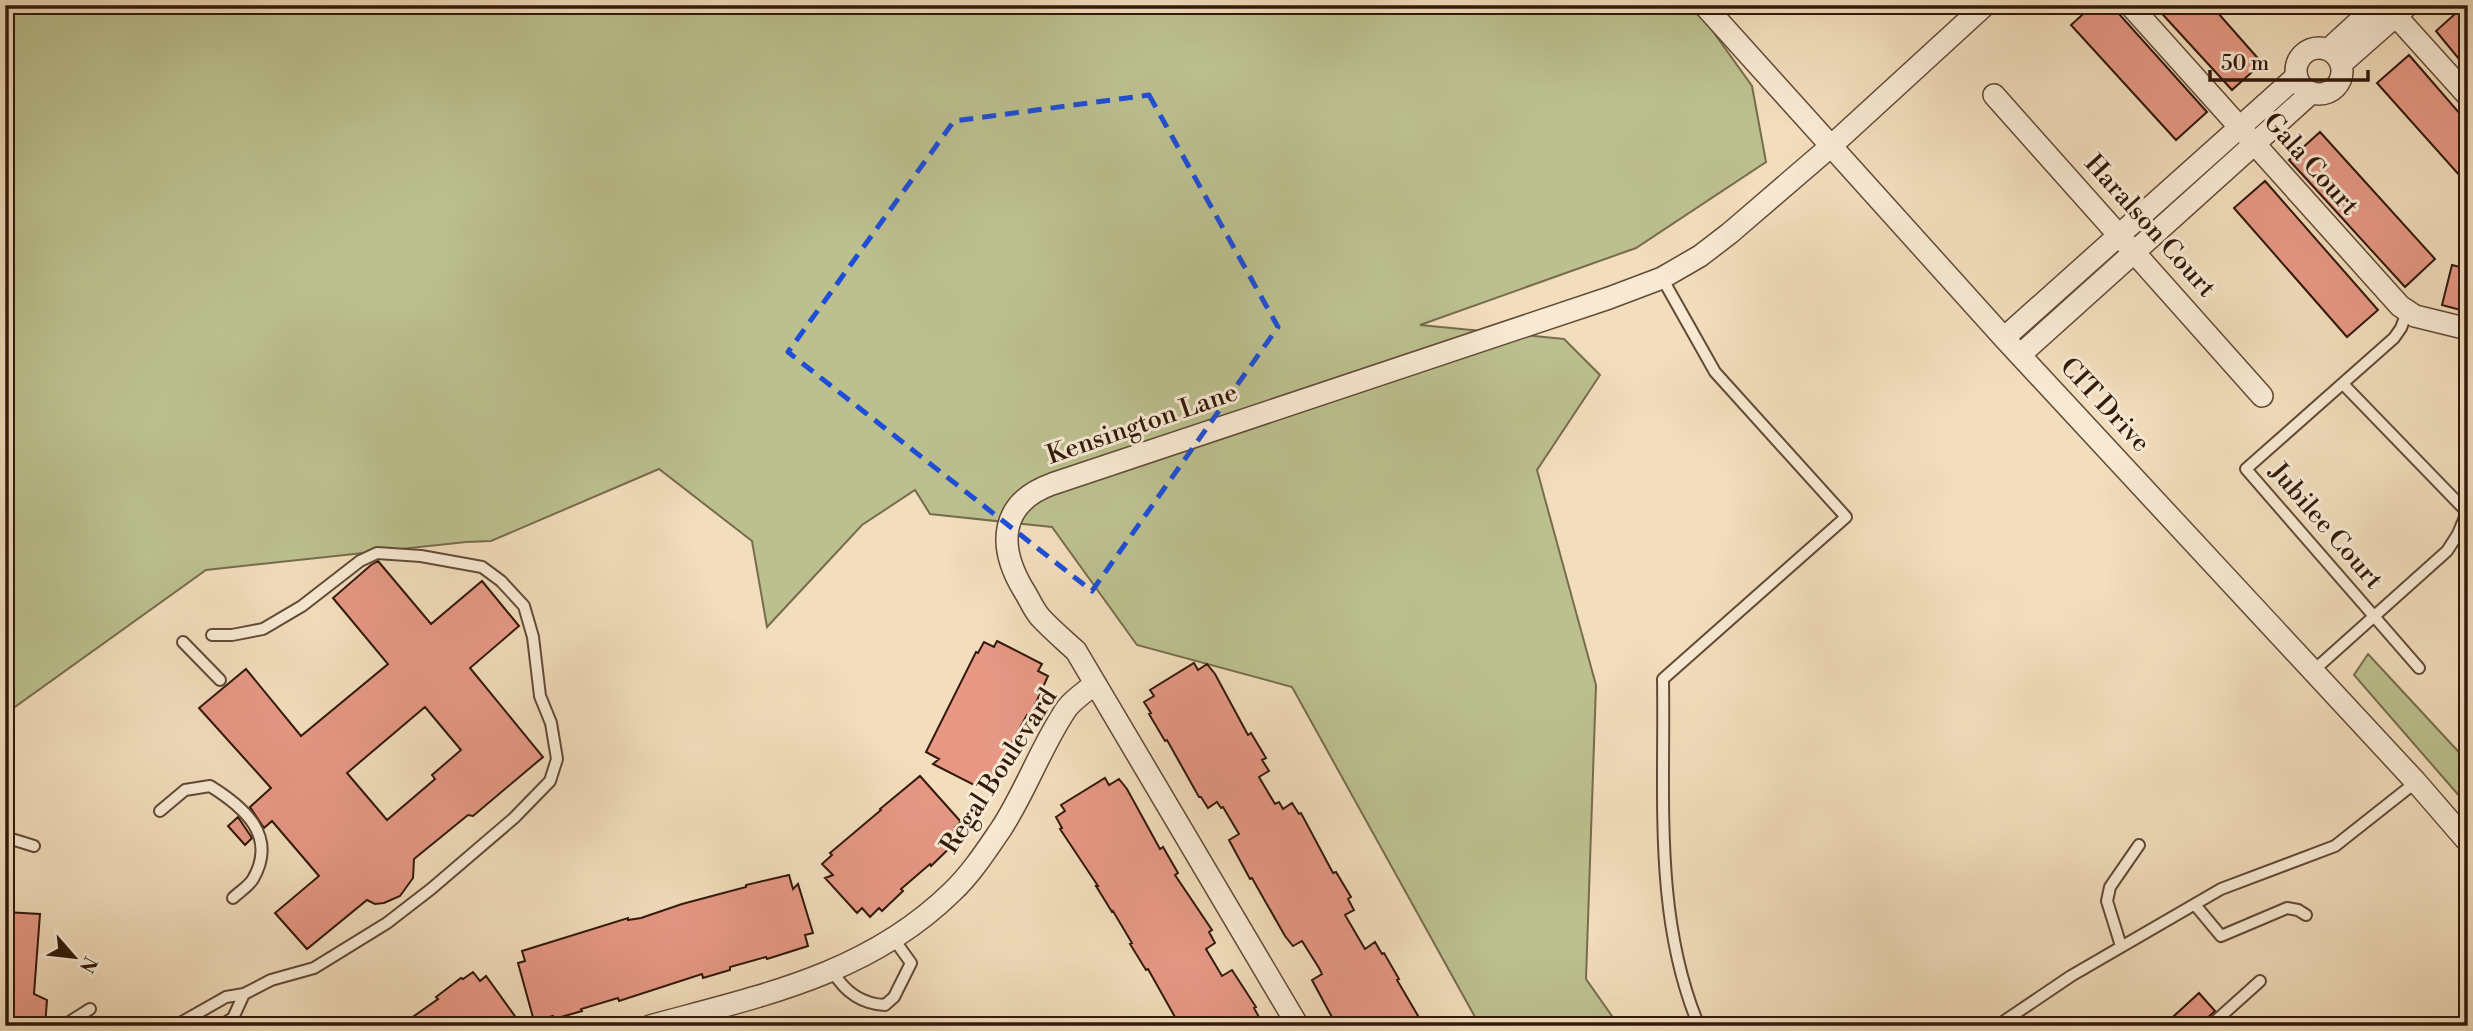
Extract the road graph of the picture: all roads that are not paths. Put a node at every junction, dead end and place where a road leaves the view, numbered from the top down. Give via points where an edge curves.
1 (1704, 5) edge
2 (1985, 5) edge
3 (2130, 5) edge
4 (2392, 8) edge
5 (2335, 57) junction
6 (2296, 77) junction
7 (2311, 93) junction
8 (1994, 95) dead end
9 (2468, 96) edge
10 (2241, 127) junction
11 (2255, 144) junction
12 (1830, 147) junction
13 (2119, 234) junction
14 (2135, 251) junction
15 (1662, 278) junction
16 (2407, 312) junction
17 (2468, 329) edge
18 (2004, 338) junction
19 (2020, 355) junction
20 (2343, 384) junction
21 (2262, 396) dead end
22 (2467, 511) edge
23 (2373, 615) junction
24 (212, 635) dead end
25 (183, 642) dead end
26 (2420, 668) dead end
27 (2314, 671) junction
28 (220, 680) dead end
29 (1096, 684) junction
30 (2416, 782) junction
31 (160, 811) dead end
32 (5, 837) edge
33 (2468, 842) edge
34 (2138, 845) dead end
35 (34, 846) dead end
36 (233, 898) dead end
37 (2196, 906) junction
38 (2306, 915) dead end
39 (894, 938) junction
40 (2121, 946) junction
41 (832, 972) junction
42 (2260, 981) dead end
43 (244, 994) junction
44 (90, 1009) dead end
45 (2002, 1024) edge
46 (63, 1026) edge
47 (175, 1026) edge
48 (220, 1026) edge
49 (650, 1026) edge
50 (1298, 1026) edge
51 (1699, 1026) edge
52 (2210, 1026) edge

1 - 12 street, CIT Drive
2 - 12 street, Kensington Lane
3 - 10 street, Gala Court
4 - 5 street
4 - 9 street
5 - 6 street via 2314,48 2301,55
5 - 7 street via 2342,76 2326,93
6 - 7 street
6 - 10 street
7 - 11 street
8 - 13 street, Haralson Court
10 - 11 street, Gala Court
10 - 13 street
11 - 14 street
11 - 16 street, Gala Court
12 - 15 street, Kensington Lane via 1730,233
12 - 18 street, CIT Drive
13 - 14 street, Haralson Court
13 - 18 street
14 - 19 street
14 - 21 street, Haralson Court
15 - 29 street, Kensington Lane via 1035,490 1022,500 1009,525 1007,552 1039,615 1076,651
15 - 51 lane via 1715,372 1846,517 1663,679 1669,915 1685,993
16 - 17 street
16 - 20 lane, Jubilee Court via 2394,338
18 - 19 street, CIT Drive
19 - 27 street, CIT Drive
20 - 22 lane, Jubilee Court
20 - 23 lane, Jubilee Court via 2246,468
22 - 23 lane, Jubilee Court via 2447,551
23 - 26 lane, Jubilee Court
23 - 27 lane, Jubilee Court
24 - 43 lane via 263,629 377,553 482,567 524,607 557,759 550,781 514,818 387,923 314,968 271,980
25 - 28 lane
27 - 30 street, CIT Drive
29 - 39 street, Regal Boulevard via 1068,706 982,856 954,891
29 - 50 street, Kensington Lane
30 - 33 street, CIT Drive
30 - 37 lane via 2335,846 2221,889
31 - 36 lane via 185,790 210,786 246,812 259,834 262,854 252,880
32 - 35 lane
34 - 40 lane via 2110,887 2107,901
37 - 38 lane via 2221,936 2287,908
37 - 40 lane
39 - 41 street, Regal Boulevard
39 - 41 lane via 911,963 885,1005 870,1004 841,987
40 - 45 lane
41 - 49 street, Regal Boulevard
42 - 52 lane
43 - 47 lane via 226,997
43 - 48 lane via 233,1018
44 - 46 lane

